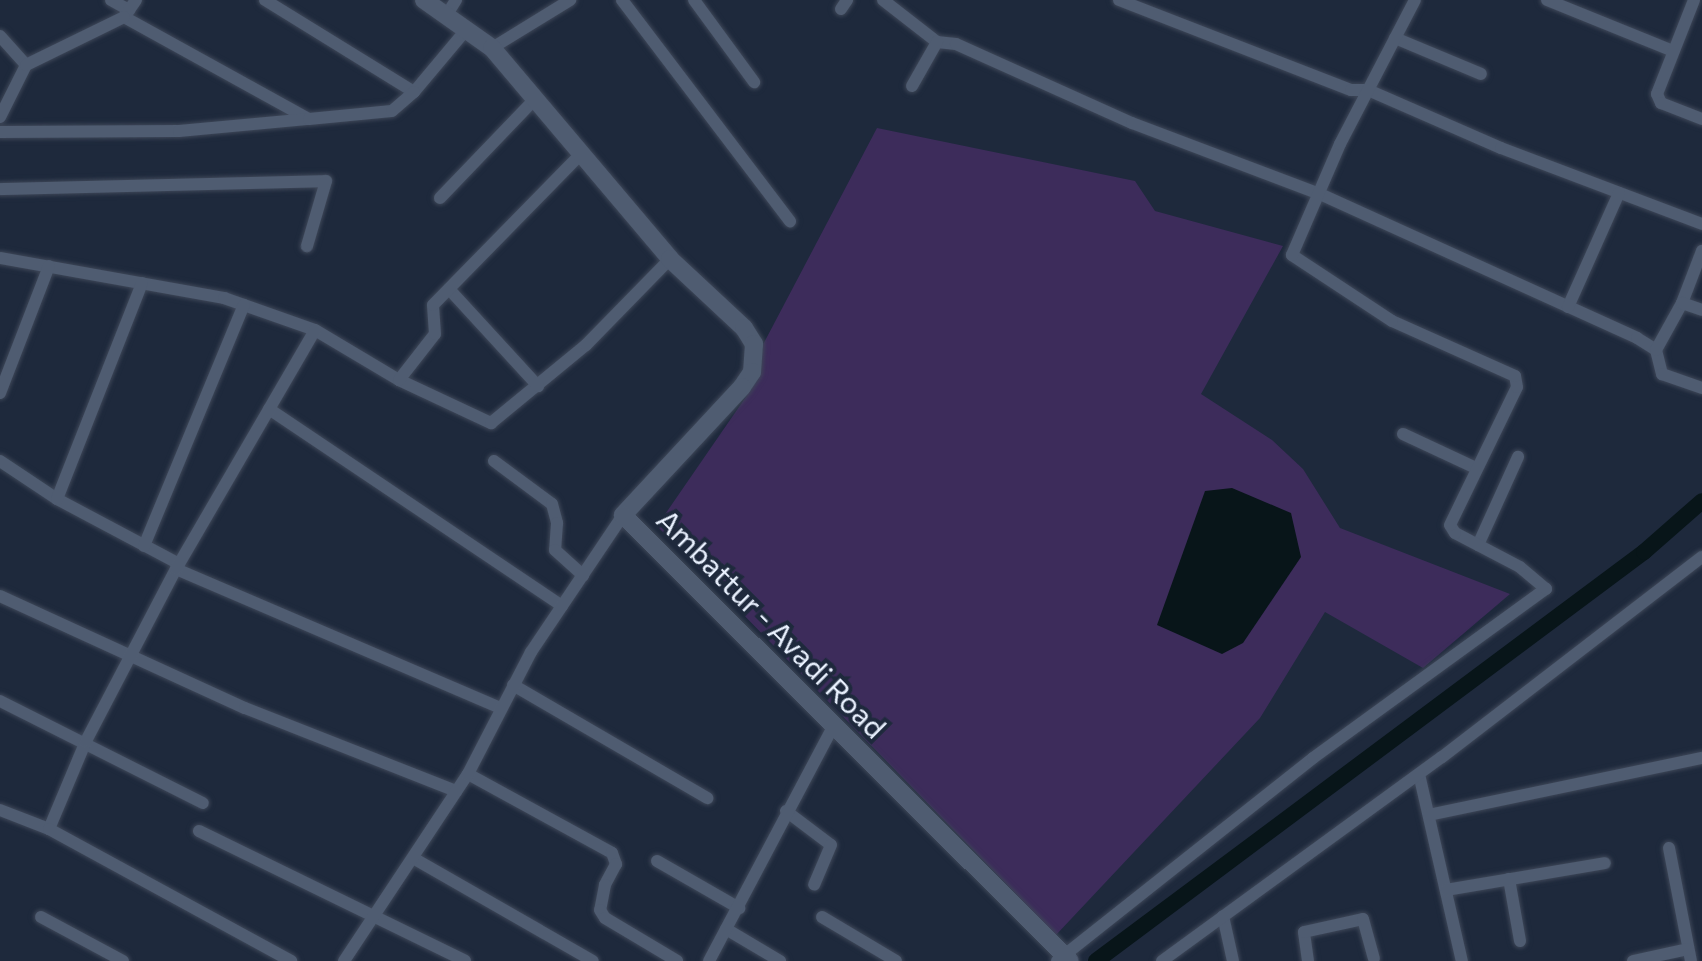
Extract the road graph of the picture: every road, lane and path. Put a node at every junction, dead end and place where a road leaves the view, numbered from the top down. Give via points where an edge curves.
1 (111, 0) edge
2 (265, 0) edge
3 (424, 0) edge
4 (570, 0) edge
5 (622, 0) edge
6 (694, 0) edge
7 (883, 0) edge
8 (1119, 0) edge
9 (1415, 0) edge
10 (1547, 0) edge
11 (1696, 4) edge
12 (451, 8) edge
13 (130, 9) edge
14 (466, 30) junction
15 (0, 36) edge
16 (1395, 38) junction
17 (937, 42) junction
18 (492, 48) junction
19 (1671, 50) junction
20 (26, 65) junction
21 (1481, 74) dead end
22 (754, 82) dead end
23 (912, 86) dead end
24 (1368, 90) junction
25 (414, 92) junction
26 (534, 100) junction
27 (0, 117) edge
28 (309, 119) junction
29 (1702, 119) edge
30 (0, 132) edge
31 (581, 154) junction
32 (0, 189) edge
33 (1619, 193) junction
34 (1320, 194) junction
35 (440, 198) dead end
36 (790, 221) dead end
37 (1702, 224) edge
38 (307, 246) dead end
39 (1702, 251) edge
40 (0, 258) edge
41 (670, 259) junction
42 (49, 266) junction
43 (142, 283) junction
44 (449, 289) junction
45 (1682, 303) junction
46 (244, 305) junction
47 (1568, 307) junction
48 (1702, 310) edge
49 (315, 330) junction
50 (1656, 350) junction
51 (399, 380) junction
52 (538, 386) junction
53 (1702, 388) edge
54 (0, 393) edge
55 (269, 409) junction
56 (1403, 434) dead end
57 (1518, 457) dead end
58 (0, 461) edge
59 (494, 461) dead end
60 (1476, 468) junction
61 (57, 499) junction
62 (623, 515) junction
63 (1478, 545) junction
64 (144, 546) junction
65 (1702, 557) edge
66 (178, 567) junction
67 (583, 575) junction
68 (0, 596) edge
69 (562, 606) junction
70 (131, 655) junction
71 (513, 685) junction
72 (0, 701) edge
73 (501, 708) junction
74 (835, 723) junction
75 (86, 741) junction
76 (1702, 758) edge
77 (468, 774) junction
78 (1419, 774) junction
79 (456, 791) junction
80 (707, 798) dead end
81 (203, 803) dead end
82 (0, 810) edge
83 (786, 811) junction
84 (1429, 815) junction
85 (49, 829) junction
86 (199, 831) dead end
87 (1669, 848) dead end
88 (413, 858) junction
89 (657, 861) dead end
90 (1605, 863) dead end
91 (1509, 879) junction
92 (814, 885) dead end
93 (1446, 890) junction
94 (739, 908) junction
95 (374, 913) junction
96 (1223, 916) junction
97 (41, 917) dead end
98 (822, 917) dead end
99 (726, 929) junction
100 (1520, 941) dead end
101 (1690, 955) edge
102 (1064, 958) edge
103 (888, 959) edge
104 (1374, 959) dead end
105 (123, 961) edge
106 (291, 961) edge
107 (344, 961) edge
108 (465, 961) edge
109 (593, 961) edge
110 (677, 961) edge
111 (709, 961) edge
112 (780, 961) edge
113 (1162, 961) edge
114 (1233, 961) edge
115 (1308, 961) edge
116 (1462, 961) edge
117 (1633, 961) edge

1 - 13 street
2 - 25 street
3 - 12 street, Ambattur - Avadi Road
4 - 18 street
5 - 36 street
6 - 22 street
7 - 17 street
8 - 24 street via 1351,90
9 - 16 street
10 - 19 street
11 - 19 street
12 - 14 street, Ambattur - Avadi Road
13 - 20 street
13 - 28 street
14 - 18 street, Ambattur - Avadi Road
14 - 25 street
15 - 20 street
16 - 21 street
16 - 24 street
17 - 23 street
17 - 34 street via 956,44 1132,123
18 - 26 street, Ambattur - Avadi Road
19 - 29 street via 1657,94 1661,103
20 - 27 street
24 - 33 street
24 - 34 street
25 - 28 street via 392,111
26 - 31 street, Ambattur - Avadi Road
26 - 35 street
28 - 30 street via 179,131
31 - 41 street, Ambattur - Avadi Road
31 - 44 street
32 - 38 street via 326,181
33 - 37 street
33 - 47 street
34 - 47 street
34 - 60 street via 1292,255 1392,321 1515,376 1517,387
39 - 45 street
40 - 42 street
41 - 52 street
41 - 62 street, Ambattur - Avadi Road via 744,328 754,344 754,364 742,387
42 - 43 street
42 - 54 street
43 - 46 street
43 - 61 street
44 - 51 street via 433,305 435,334
44 - 52 street
45 - 48 street
45 - 50 street
46 - 49 street
46 - 64 street
47 - 50 street
49 - 51 street
49 - 55 street
50 - 53 street via 1662,374
51 - 52 street via 491,423
55 - 66 street
55 - 69 street
56 - 60 street
57 - 63 street
58 - 61 street
59 - 67 street via 552,504 555,550
60 - 63 street via 1450,525
61 - 64 street
62 - 67 street
62 - 74 street, Ambattur - Avadi Road
63 - 102 street via 1532,575 1546,589 1313,758
64 - 66 street
65 - 78 street
66 - 70 street
66 - 73 street
67 - 69 street
68 - 70 street
69 - 71 street
70 - 75 street
70 - 79 street via 245,708
71 - 73 street
71 - 80 street
72 - 75 street
73 - 77 street
74 - 83 street
74 - 102 street, Ambattur - Avadi Road
75 - 81 street
75 - 85 street
76 - 84 street
77 - 79 street
77 - 110 street via 612,853 616,864 600,910
78 - 84 street
78 - 96 street
79 - 88 street
82 - 85 street
83 - 92 street via 831,845
83 - 94 street
84 - 93 street
85 - 106 street
86 - 95 street
87 - 101 street
88 - 95 street
88 - 109 street
89 - 94 street
90 - 91 street
91 - 93 street
91 - 100 street
93 - 116 street
94 - 99 street
95 - 107 street
95 - 108 street
96 - 113 street
96 - 114 street
97 - 105 street
98 - 103 street
99 - 111 street
99 - 112 street
101 - 117 street
104 - 115 street via 1363,919 1304,932

